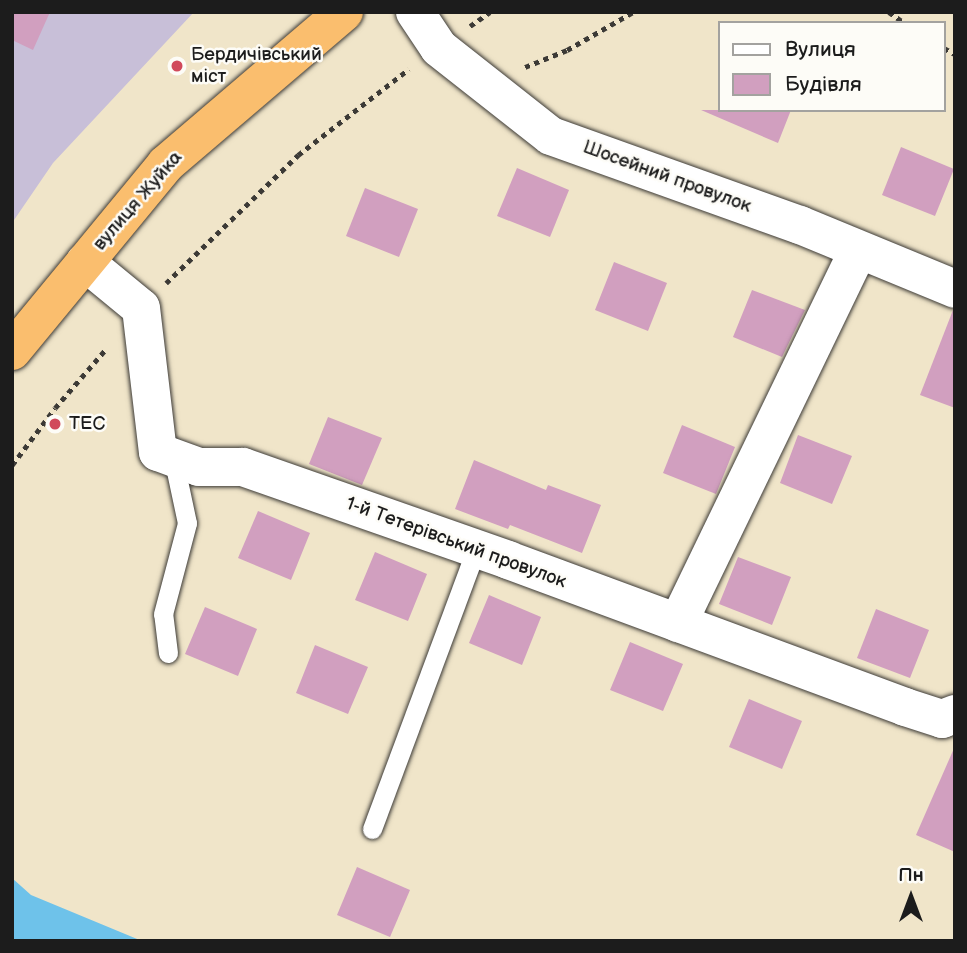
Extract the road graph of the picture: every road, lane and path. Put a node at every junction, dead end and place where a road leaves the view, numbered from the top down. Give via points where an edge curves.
1 (344, 12) edge
2 (415, 12) edge
3 (490, 12) edge
4 (633, 12) edge
5 (439, 48) junction
6 (484, 82) junction
7 (858, 250) junction
8 (85, 262) junction
9 (955, 289) edge
10 (141, 308) junction
11 (12, 351) edge
12 (173, 457) junction
13 (12, 465) edge
14 (476, 549) junction
15 (678, 623) junction
16 (168, 653) dead end
17 (955, 714) edge
18 (372, 829) dead end

1 - 8 highway, вулиця Жуйка via 166,164
2 - 5 street, Шосейний провулок
3 - 5 path
4 - 6 path via 568,50
5 - 6 street, Шосейний провулок
5 - 10 path via 296,153
6 - 7 street, Шосейний провулок via 551,136
7 - 9 street, Шосейний провулок
7 - 15 street
8 - 10 street
8 - 11 highway, вулиця Жуйка
10 - 12 street via 158,452
10 - 13 path
12 - 14 street, 1-й Тетерівський провулок via 199,467 243,467
12 - 16 lane via 187,523 163,614
14 - 15 street, 1-й Тетерівський провулок
14 - 18 lane
15 - 17 street, 1-й Тетерівський провулок via 929,715 942,719

